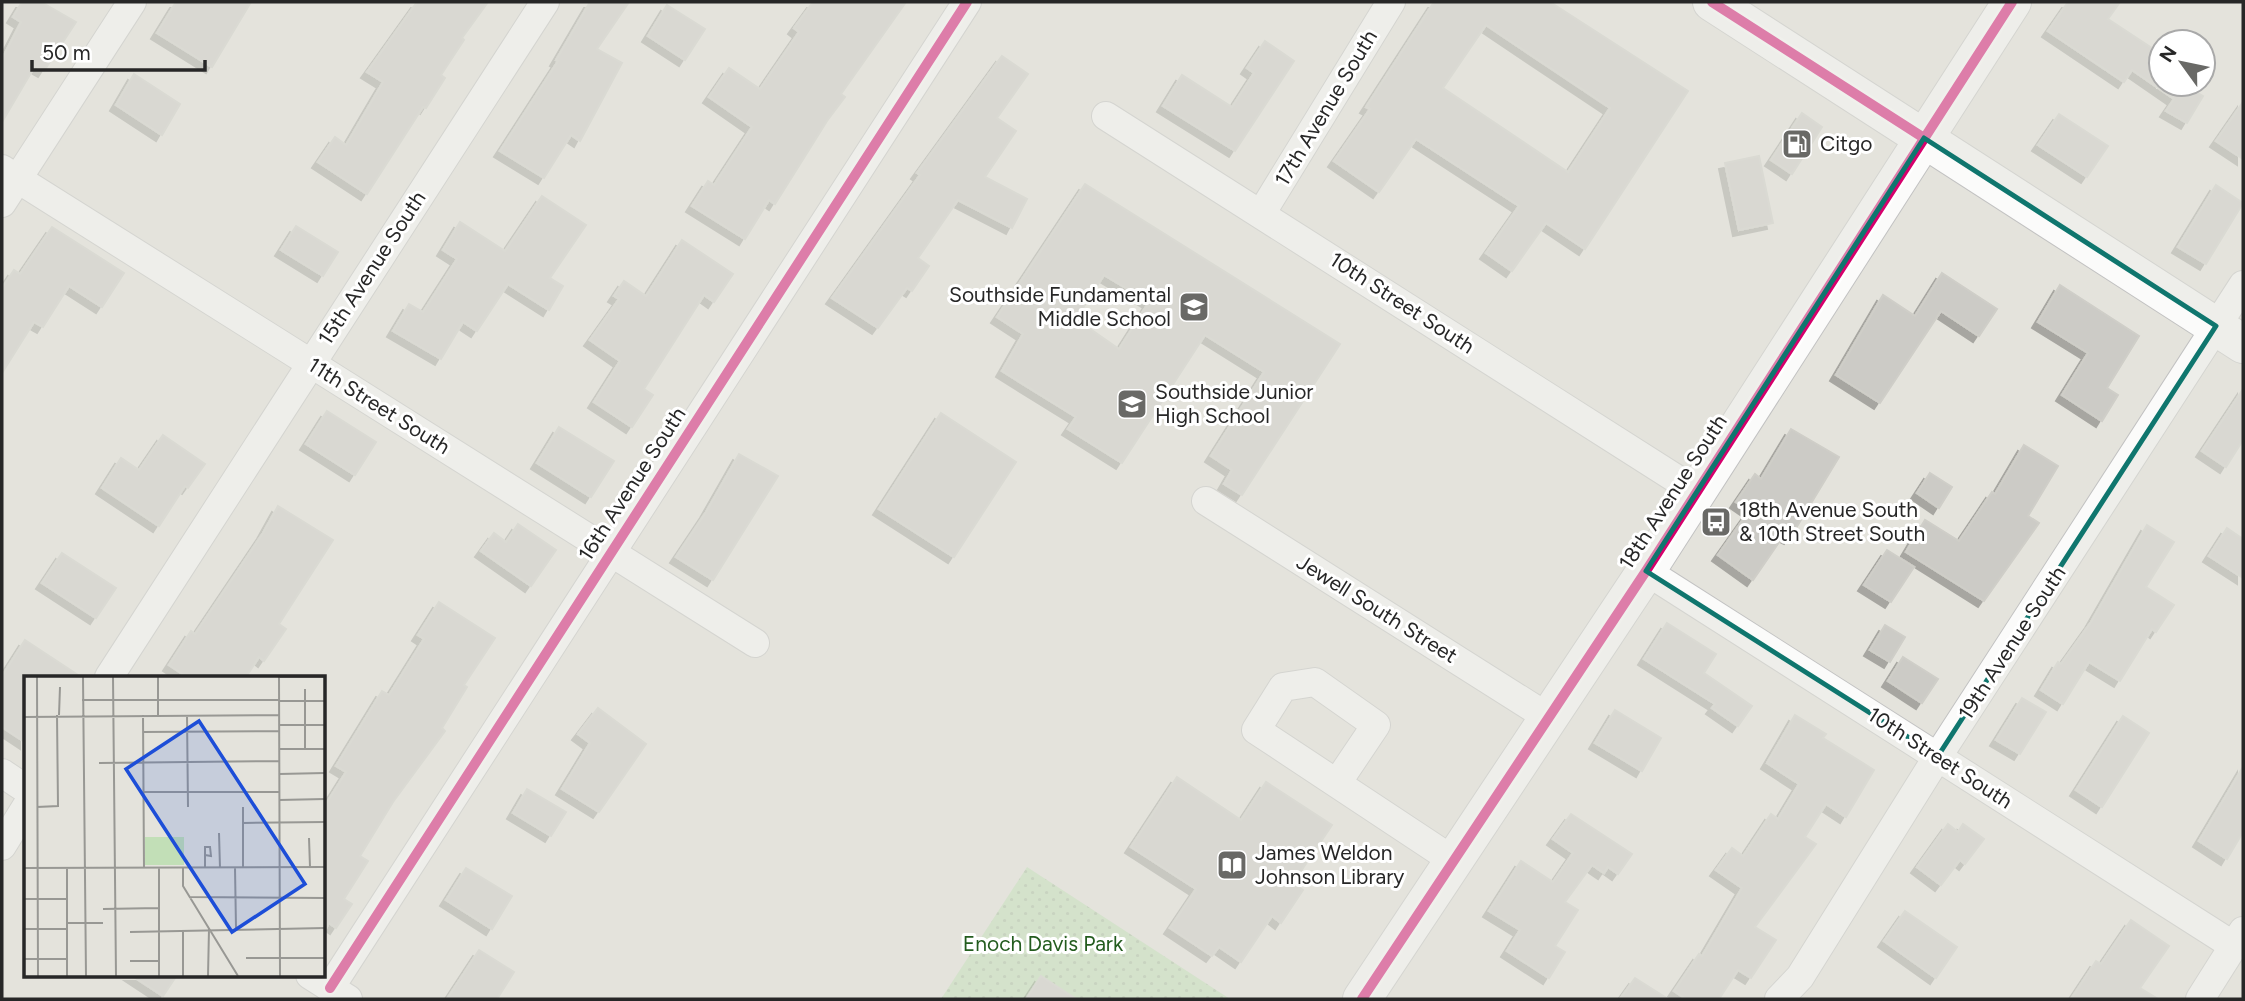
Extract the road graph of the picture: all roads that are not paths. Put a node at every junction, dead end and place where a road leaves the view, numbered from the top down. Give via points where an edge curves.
1 (132, 2) edge
2 (545, 2) edge
3 (967, 2) edge
4 (1391, 2) edge
5 (1712, 2) edge
6 (2011, 2) edge
7 (1106, 116) dead end
8 (1924, 138) junction
9 (9, 174) edge
10 (2, 203) edge
11 (1261, 214) junction
12 (2243, 285) edge
13 (2230, 335) edge
14 (310, 363) junction
15 (1697, 492) junction
16 (1206, 501) dead end
17 (611, 551) junction
18 (1646, 571) junction
19 (755, 643) dead end
20 (110, 676) edge
21 (1549, 718) junction
22 (1938, 756) junction
23 (2, 773) edge
24 (1338, 783) dead end
25 (24, 788) edge
26 (24, 810) edge
27 (2, 846) edge
28 (1454, 861) junction
29 (2239, 938) edge
30 (330, 987) edge
31 (1362, 999) edge
32 (1779, 999) edge
33 (2200, 999) edge

1 - 9 street
2 - 14 street, 15th Avenue South
3 - 17 street, 16th Avenue South
4 - 11 street, 17th Avenue South
5 - 8 street
6 - 8 street, 18th Avenue South
7 - 11 street, 10th Street South
8 - 13 street
8 - 15 street, 18th Avenue South
9 - 10 street
9 - 14 street, 11th Street South
11 - 15 street, 10th Street South
12 - 13 street, 19th Avenue South
13 - 22 street, 19th Avenue South
14 - 17 street, 11th Street South
14 - 20 street, 15th Avenue South
15 - 18 street, 18th Avenue South
16 - 21 street, Jewell South Street
17 - 19 street, 11th Street South
17 - 30 street, 16th Avenue South
18 - 21 street, 18th Avenue South
18 - 22 street, 10th Street South
21 - 28 street, 18th Avenue South
22 - 29 street, 10th Street South
22 - 32 street, 19th Avenue South via 1800,977
23 - 25 street
24 - 28 street
26 - 27 street
28 - 31 street, 18th Avenue South
29 - 33 street

